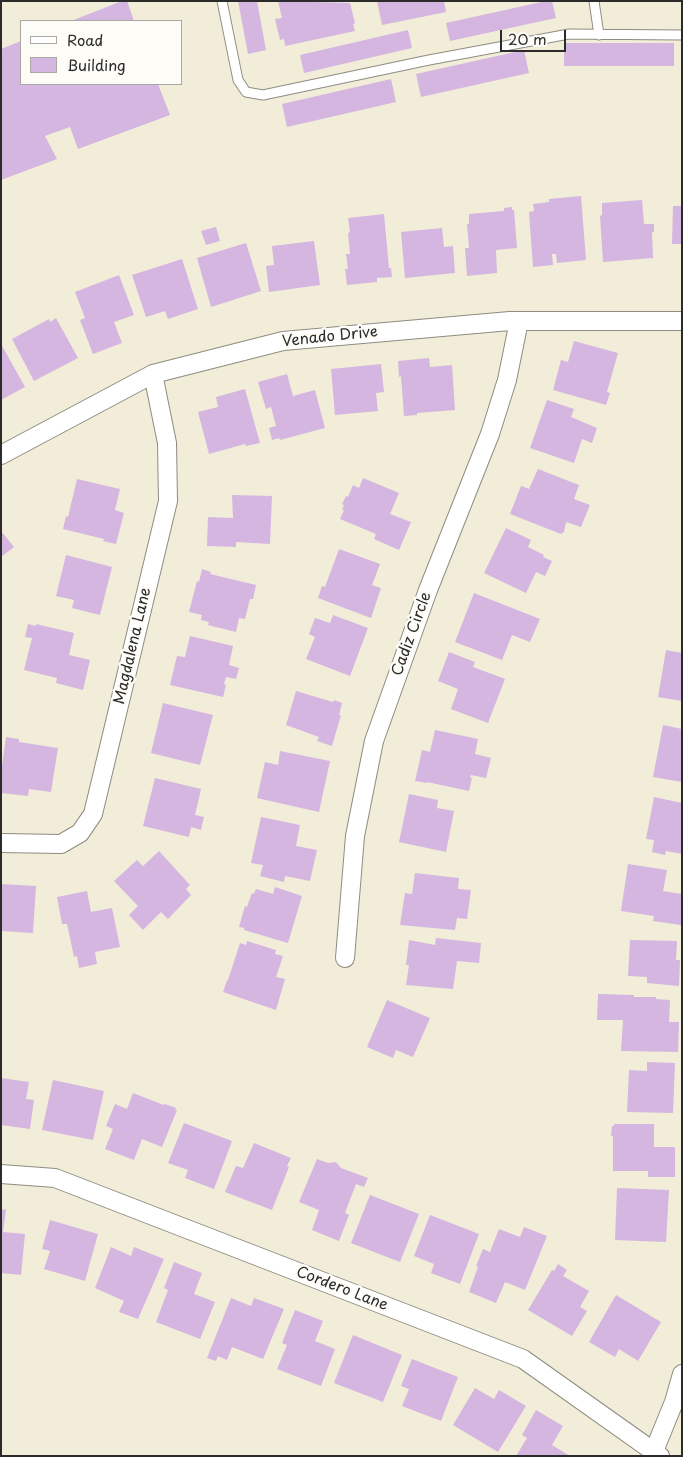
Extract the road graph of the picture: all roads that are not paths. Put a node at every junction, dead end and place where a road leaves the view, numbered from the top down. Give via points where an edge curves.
1 (222, 1) edge
2 (594, 1) edge
3 (599, 35) junction
4 (682, 35) edge
5 (519, 321) junction
6 (682, 321) edge
7 (153, 374) junction
8 (1, 455) edge
9 (1, 843) edge
10 (345, 958) dead end
11 (1, 1174) edge
12 (682, 1374) edge
13 (657, 1453) edge

1 - 3 lane via 238,80 246,92 263,95 568,34
2 - 3 lane
3 - 4 lane
5 - 6 street, Venado Drive
5 - 7 street, Venado Drive via 284,341
5 - 10 street, Cadiz Circle via 507,380 490,434 428,590 374,742 356,836
7 - 8 street, Venado Drive
7 - 9 street, Magdalena Lane via 167,443 168,501 93,814 80,833 61,844
11 - 13 street, Cordero Lane via 55,1178 523,1359
12 - 13 street

